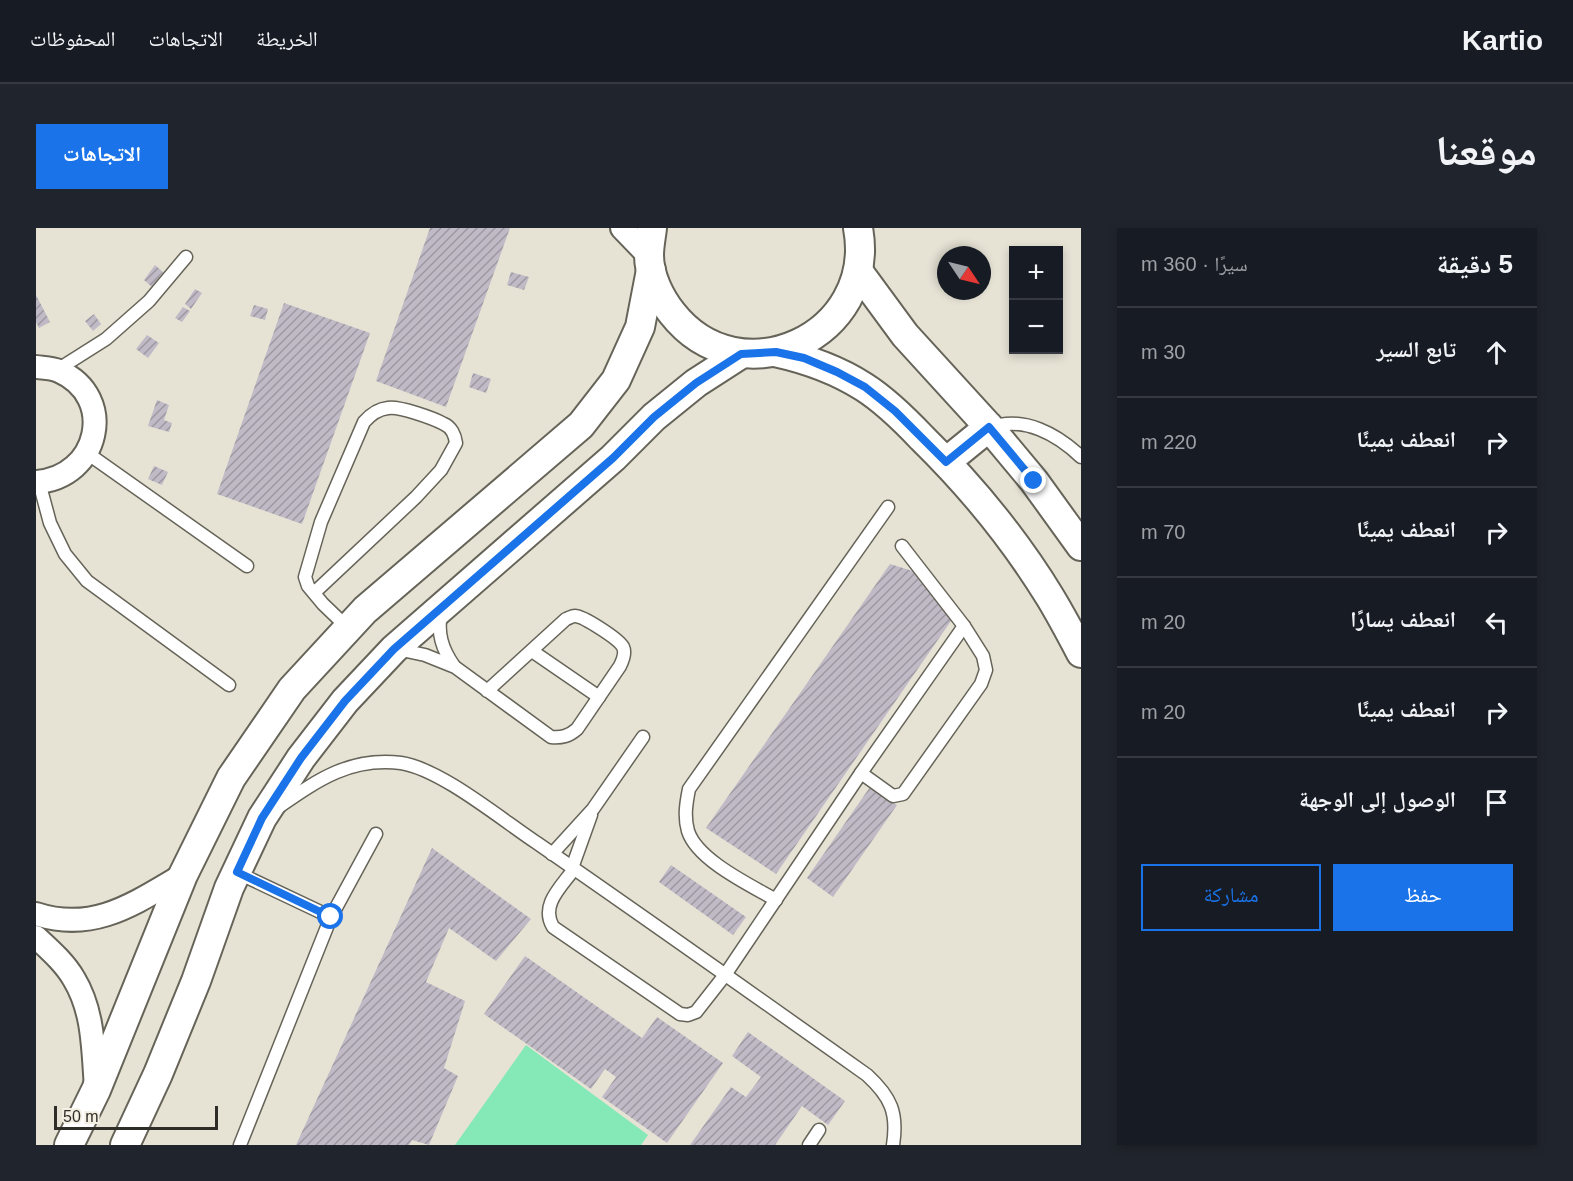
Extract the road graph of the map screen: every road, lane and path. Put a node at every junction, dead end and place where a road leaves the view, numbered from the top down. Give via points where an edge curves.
1 (622, 228) edge
2 (652, 228) edge
3 (858, 228) edge
4 (186, 257) dead end
5 (650, 263) junction
6 (858, 271) junction
7 (776, 352) junction
8 (741, 354) junction
9 (47, 369) edge
10 (989, 427) junction
11 (87, 453) junction
12 (1081, 457) edge
13 (946, 462) junction
14 (37, 482) edge
15 (888, 507) dead end
16 (902, 546) dead end
17 (1081, 546) edge
18 (247, 566) dead end
19 (315, 592) junction
20 (443, 607) junction
21 (964, 626) junction
22 (348, 628) junction
23 (394, 649) junction
24 (532, 651) junction
25 (1081, 653) edge
26 (455, 667) junction
27 (229, 686) dead end
28 (487, 691) junction
29 (599, 697) junction
30 (643, 737) dead end
31 (861, 773) junction
32 (593, 809) junction
33 (262, 818) junction
34 (376, 834) dead end
35 (552, 854) junction
36 (573, 868) junction
37 (237, 872) junction
38 (183, 875) junction
39 (776, 900) junction
40 (36, 914) edge
41 (331, 917) junction
42 (36, 937) edge
43 (725, 975) junction
44 (96, 1090) junction
45 (819, 1130) dead end
46 (69, 1145) edge
47 (125, 1145) edge
48 (240, 1145) edge
49 (809, 1145) edge
50 (893, 1145) edge

1 - 5 street
2 - 5 street
3 - 6 street
4 - 9 lane via 149,301 106,339
5 - 8 street via 662,301 682,327 710,345
5 - 22 street via 640,327 616,380 581,426 436,547
6 - 7 street via 837,315 799,345
6 - 10 street via 905,334
7 - 8 street
7 - 13 street via 804,358 865,387
8 - 20 street via 654,417 613,458
9 - 11 street via 75,380 87,395 94,414 94,434
10 - 12 lane via 1020,422 1061,442
10 - 13 street
10 - 17 street
11 - 14 street via 75,468 58,478
11 - 18 lane
13 - 25 street via 1011,540 1050,597
14 - 27 lane via 64,554 87,581
15 - 39 lane via 689,789 685,811 688,833 700,852
16 - 21 lane
19 - 19 lane via 305,577 312,549 364,422 371,414 390,407 445,424 456,443 441,470
19 - 22 lane
20 - 23 street
20 - 26 lane via 440,639
21 - 31 lane
21 - 31 lane via 983,656 986,670 981,684 903,794 893,796
22 - 38 street via 292,689 231,778
23 - 26 lane via 425,655
23 - 33 street via 308,748
24 - 28 lane
24 - 29 lane
24 - 29 lane via 566,619 576,616 616,639 624,657
26 - 28 lane
28 - 29 lane via 551,737 561,738 577,729
30 - 32 lane
31 - 39 lane
32 - 35 lane
32 - 36 lane
33 - 35 lane via 341,769 372,762 402,763 432,773
33 - 37 street
34 - 41 lane
35 - 36 lane
36 - 43 lane
36 - 43 lane via 548,909 553,927 680,1014 696,1012
37 - 41 lane
37 - 47 street via 162,1063
38 - 40 street via 120,911 93,919 65,921
38 - 44 street
39 - 43 lane
41 - 48 lane
42 - 44 street via 73,977 86,1003
43 - 50 lane via 883,1089 896,1128
44 - 46 street
45 - 49 lane

